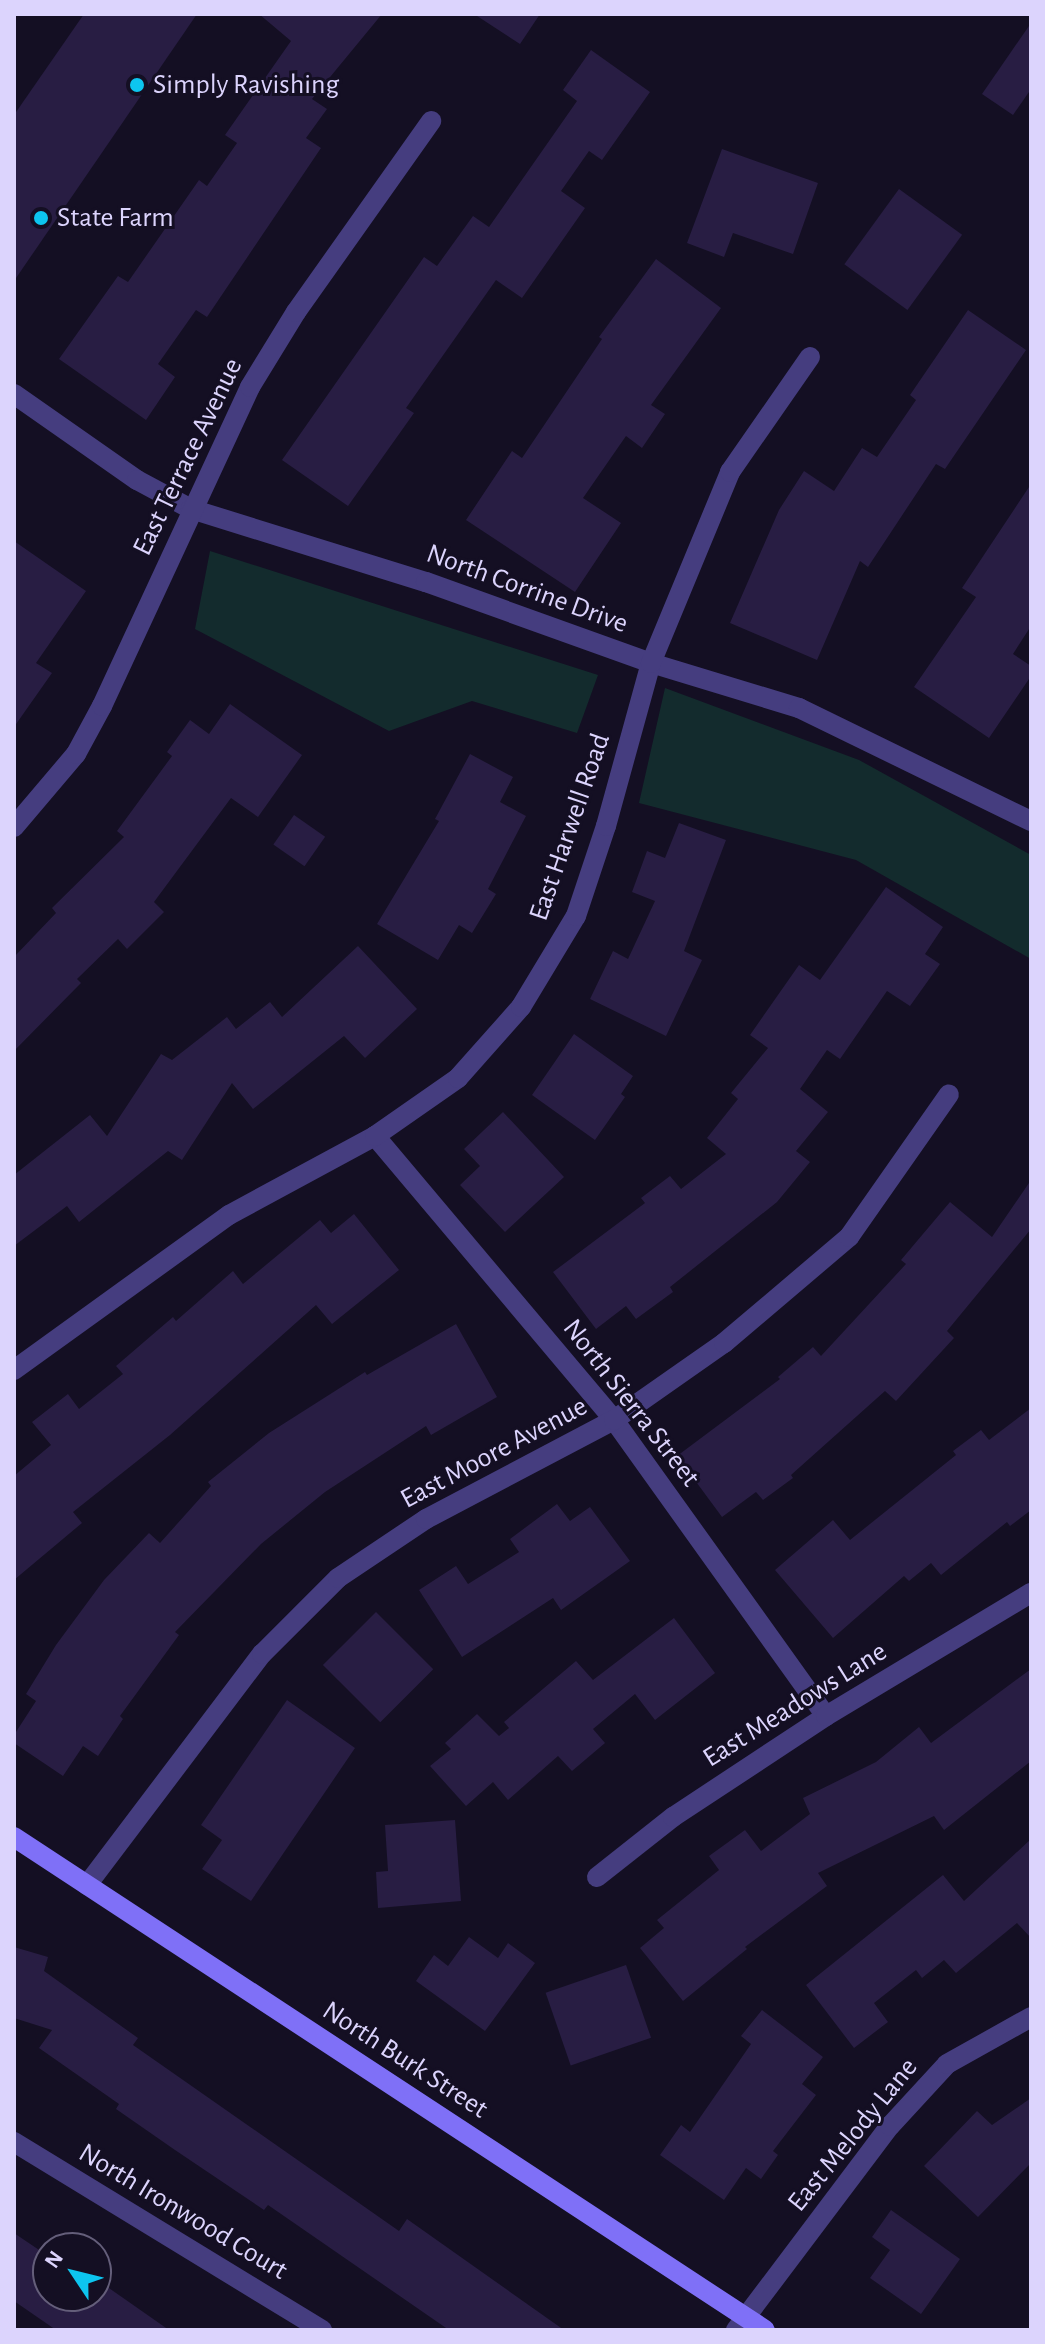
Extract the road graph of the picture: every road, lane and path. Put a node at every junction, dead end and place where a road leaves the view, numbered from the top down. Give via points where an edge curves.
1 (431, 121) dead end
2 (810, 357) dead end
3 (14, 394) edge
4 (191, 509) junction
5 (651, 663) junction
6 (1031, 821) edge
7 (14, 827) edge
8 (949, 1094) dead end
9 (375, 1136) junction
10 (14, 1370) edge
11 (614, 1420) junction
12 (1031, 1593) edge
13 (826, 1716) junction
14 (14, 1837) edge
15 (597, 1877) dead end
16 (87, 1885) junction
17 (1031, 2017) edge
18 (14, 2142) edge
19 (740, 2323) edge
20 (310, 2327) edge
21 (765, 2330) edge

1 - 4 street, East Terrace Avenue via 296,312 250,387
2 - 5 street, East Harwell Road via 730,472
3 - 4 street, North Corrine Drive via 137,480
4 - 5 street, North Corrine Drive via 426,582
4 - 7 street, East Terrace Avenue via 76,754
5 - 6 street, North Corrine Drive via 799,708
5 - 9 street, East Harwell Road via 576,916 521,1007 458,1078
8 - 11 street, East Moore Avenue via 849,1237 724,1343
9 - 10 street, East Harwell Road via 229,1215
9 - 11 street, North Sierra Street
11 - 13 street, North Sierra Street
11 - 16 street, East Moore Avenue via 426,1519 338,1578 262,1654
12 - 13 street, East Meadows Lane
13 - 15 street, East Meadows Lane via 673,1817
14 - 16 street, North Burk Street
16 - 19 street, North Burk Street
17 - 19 street, East Melody Lane via 947,2064 890,2126
18 - 20 street, North Ironwood Court
19 - 21 street, North Burk Street

